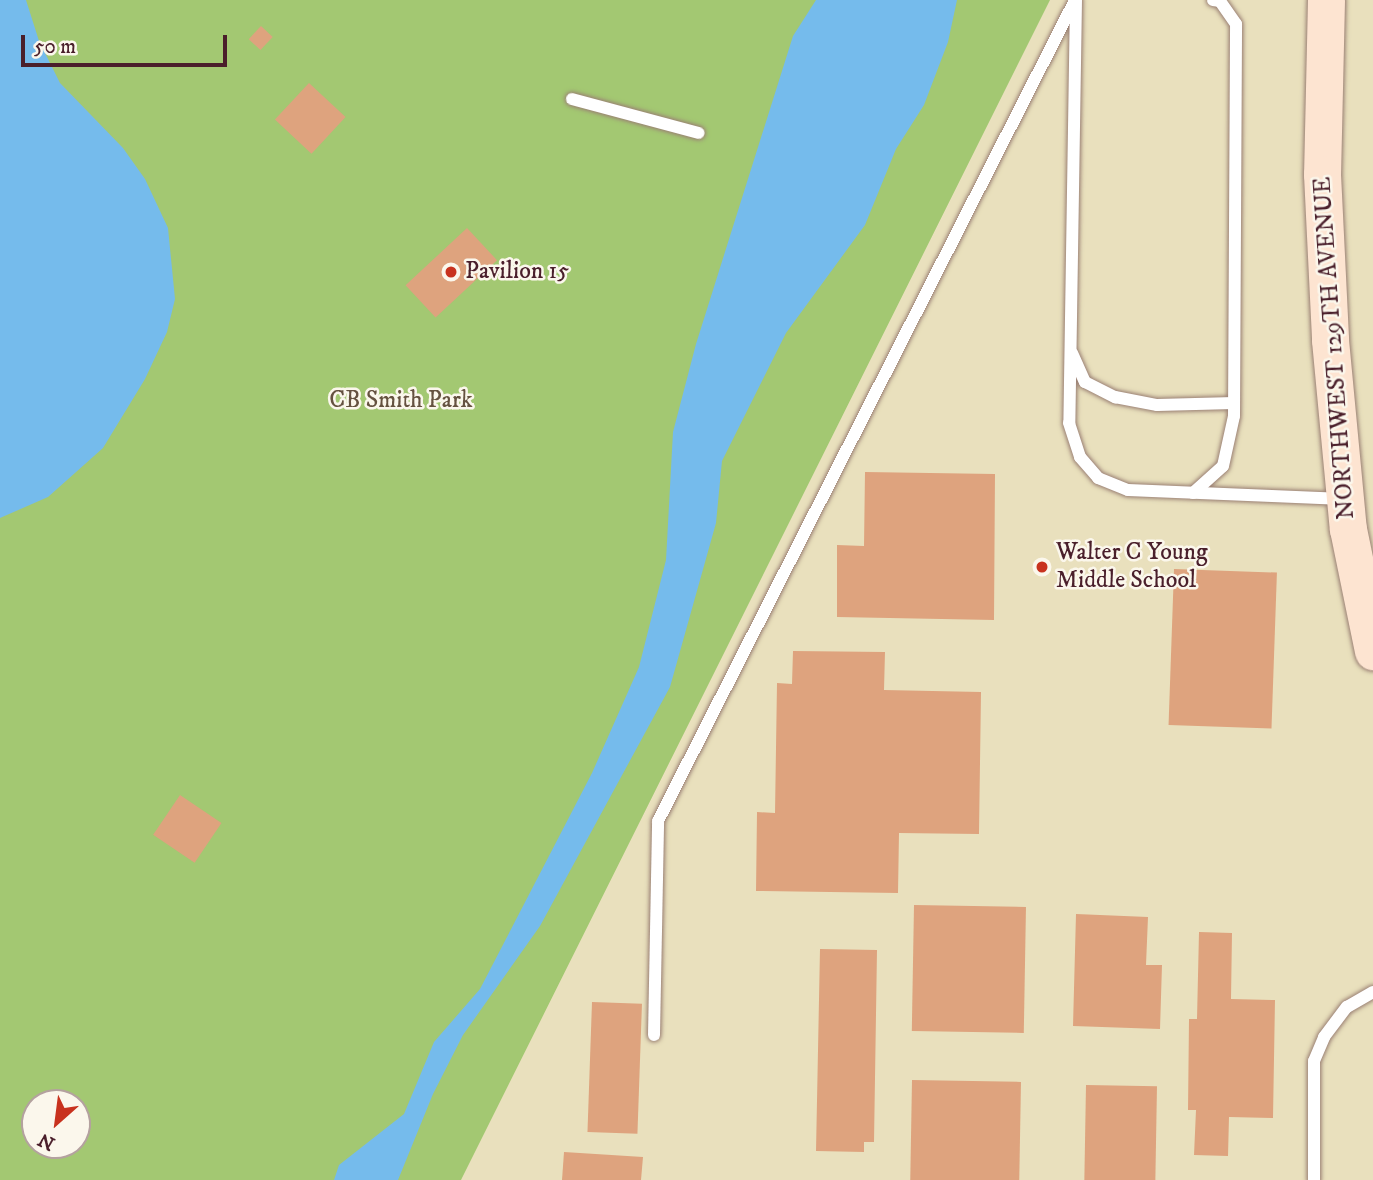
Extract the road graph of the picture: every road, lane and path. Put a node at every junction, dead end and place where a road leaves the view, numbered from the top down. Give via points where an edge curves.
1 (1076, 0) edge
2 (1213, 0) edge
3 (1326, 0) edge
4 (572, 99) dead end
5 (699, 133) dead end
6 (1070, 349) junction
7 (1234, 403) junction
8 (1194, 493) junction
9 (1346, 499) junction
10 (1373, 651) edge
11 (1373, 992) edge
12 (654, 1035) dead end
13 (1314, 1180) edge

1 - 6 lane
1 - 12 lane via 658,821
2 - 7 lane via 1220,1 1236,24
3 - 9 street, NORTHWEST 129TH AVENUE via 1322,174 1330,341
4 - 5 lane
6 - 7 lane via 1085,382 1115,397 1157,405
6 - 8 lane via 1069,424 1086,464 1098,478 1128,490
7 - 8 lane via 1223,466
8 - 9 lane
9 - 10 street, NORTHWEST 129TH AVENUE
11 - 13 lane via 1347,1007 1314,1061

